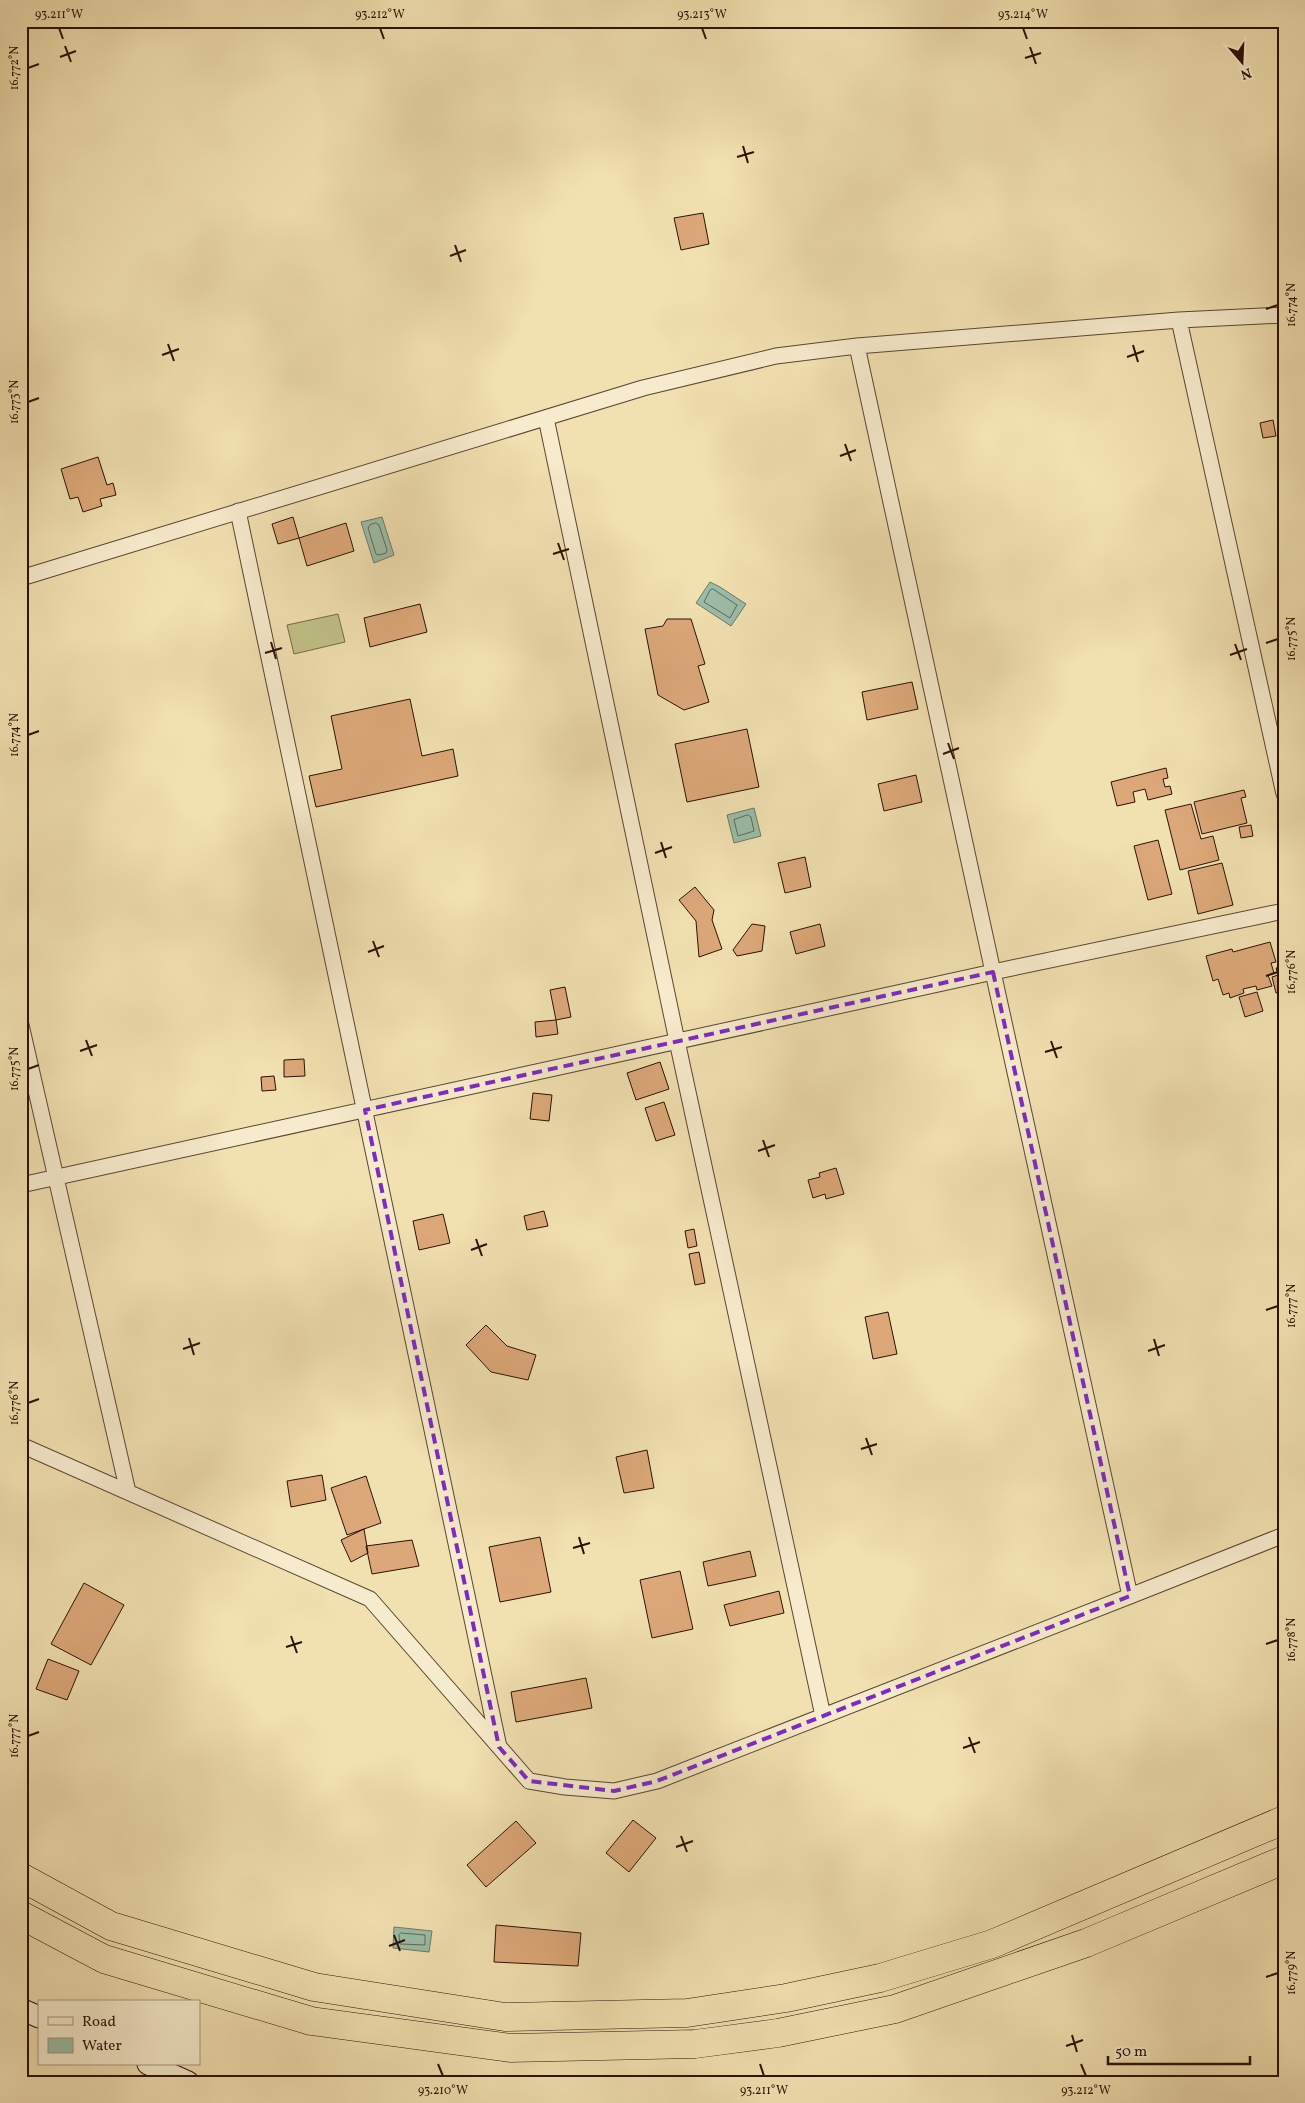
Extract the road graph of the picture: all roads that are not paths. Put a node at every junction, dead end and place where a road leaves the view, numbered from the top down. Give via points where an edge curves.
1 (1284, 315) edge
2 (1179, 320) junction
3 (857, 346) junction
4 (546, 418) junction
5 (238, 511) junction
6 (21, 578) edge
7 (1284, 794) edge
8 (1284, 911) edge
9 (993, 972) junction
10 (21, 1025) edge
11 (677, 1041) junction
12 (365, 1110) junction
13 (55, 1177) junction
14 (21, 1185) edge
15 (21, 1445) edge
16 (128, 1492) junction
17 (1284, 1535) edge
18 (1130, 1596) junction
19 (824, 1716) junction
20 (499, 1747) junction
21 (1284, 1820) edge
22 (1284, 1860) edge
23 (21, 1877) edge
24 (21, 1915) edge
25 (21, 2010) edge
26 (38, 2017) edge
27 (152, 2066) edge
28 (188, 2082) edge

1 - 2 street
2 - 3 street
2 - 7 street
3 - 4 street via 776,356 643,388
3 - 9 street
4 - 5 street
4 - 11 street
5 - 6 street
5 - 12 street
8 - 9 street
9 - 11 street
9 - 18 street
10 - 13 street
11 - 12 street
11 - 19 street
12 - 13 street
12 - 20 street
13 - 14 street
13 - 16 street
15 - 16 street
16 - 20 street via 370,1599
17 - 18 street
18 - 19 street
19 - 20 street via 657,1781 614,1791 529,1781
21 - 23 highway via 992,1944 880,1978 786,1998 687,2013 505,2017 314,1987 111,1926
22 - 24 highway via 1086,1943 895,2009 778,2033 695,2044 510,2048 311,2020 104,1959
25 - 26 main road
27 - 28 main road

